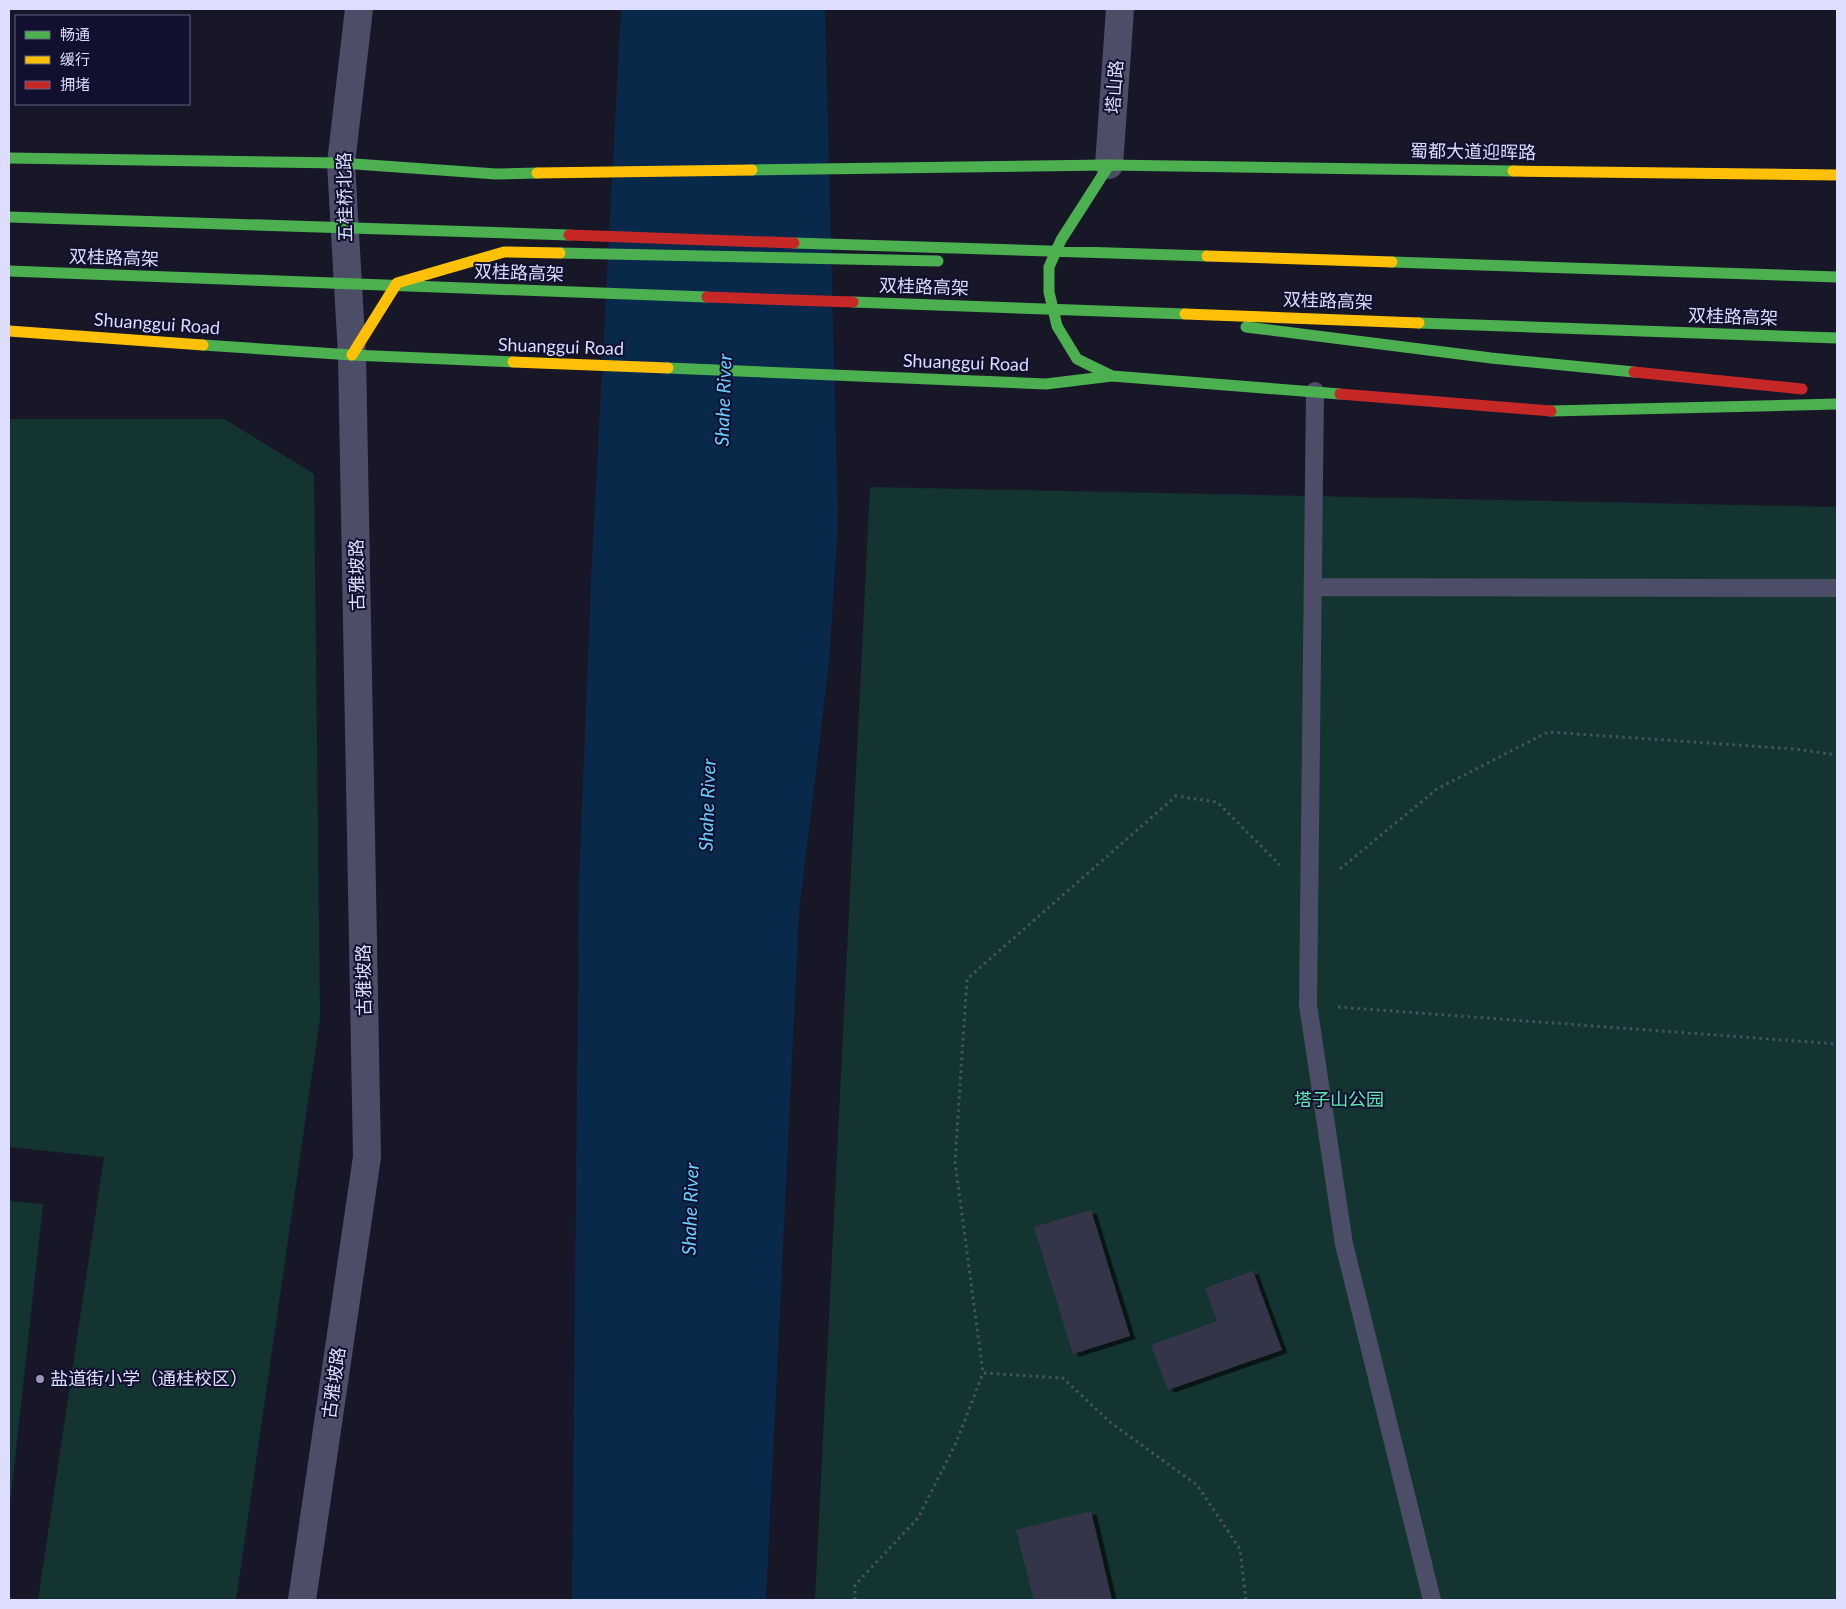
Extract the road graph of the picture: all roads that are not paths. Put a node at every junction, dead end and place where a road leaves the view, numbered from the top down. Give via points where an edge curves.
1 (359, 9) edge
2 (1120, 9) edge
3 (9, 158) edge
4 (341, 164) junction
5 (1109, 165) junction
6 (1837, 174) edge
7 (9, 217) edge
8 (1060, 220) dead end
9 (1040, 237) dead end
10 (945, 261) dead end
11 (965, 261) dead end
12 (9, 271) edge
13 (1837, 277) edge
14 (1118, 311) junction
15 (9, 331) edge
16 (1837, 338) edge
17 (352, 355) junction
18 (1112, 376) junction
19 (1315, 391) junction
20 (1827, 392) edge
21 (1837, 404) edge
22 (1313, 587) junction
23 (1837, 588) edge
24 (302, 1600) edge
25 (1432, 1600) edge

1 - 4 street, 五桂桥北路
2 - 5 street, 塔山路
3 - 4 main road
4 - 5 main road via 496,174
4 - 17 street, 五桂桥北路
5 - 6 main road, 蜀都大道迎晖路
5 - 8 main road
5 - 18 main road via 1060,240 1049,267 1049,292 1057,326 1077,359
7 - 13 main road
9 - 11 main road via 1016,248
10 - 17 main road via 504,252 396,283
12 - 14 main road, 双桂路高架
14 - 16 main road, 双桂路高架
14 - 20 main road via 1491,358
15 - 17 main road, Shuanggui Road
17 - 18 main road, Shuanggui Road via 1046,384
17 - 24 street, 古雅坡路 via 367,1157
18 - 19 main road
19 - 21 main road via 1553,411
19 - 22 lane
22 - 23 lane
22 - 25 lane via 1308,1005 1344,1244

